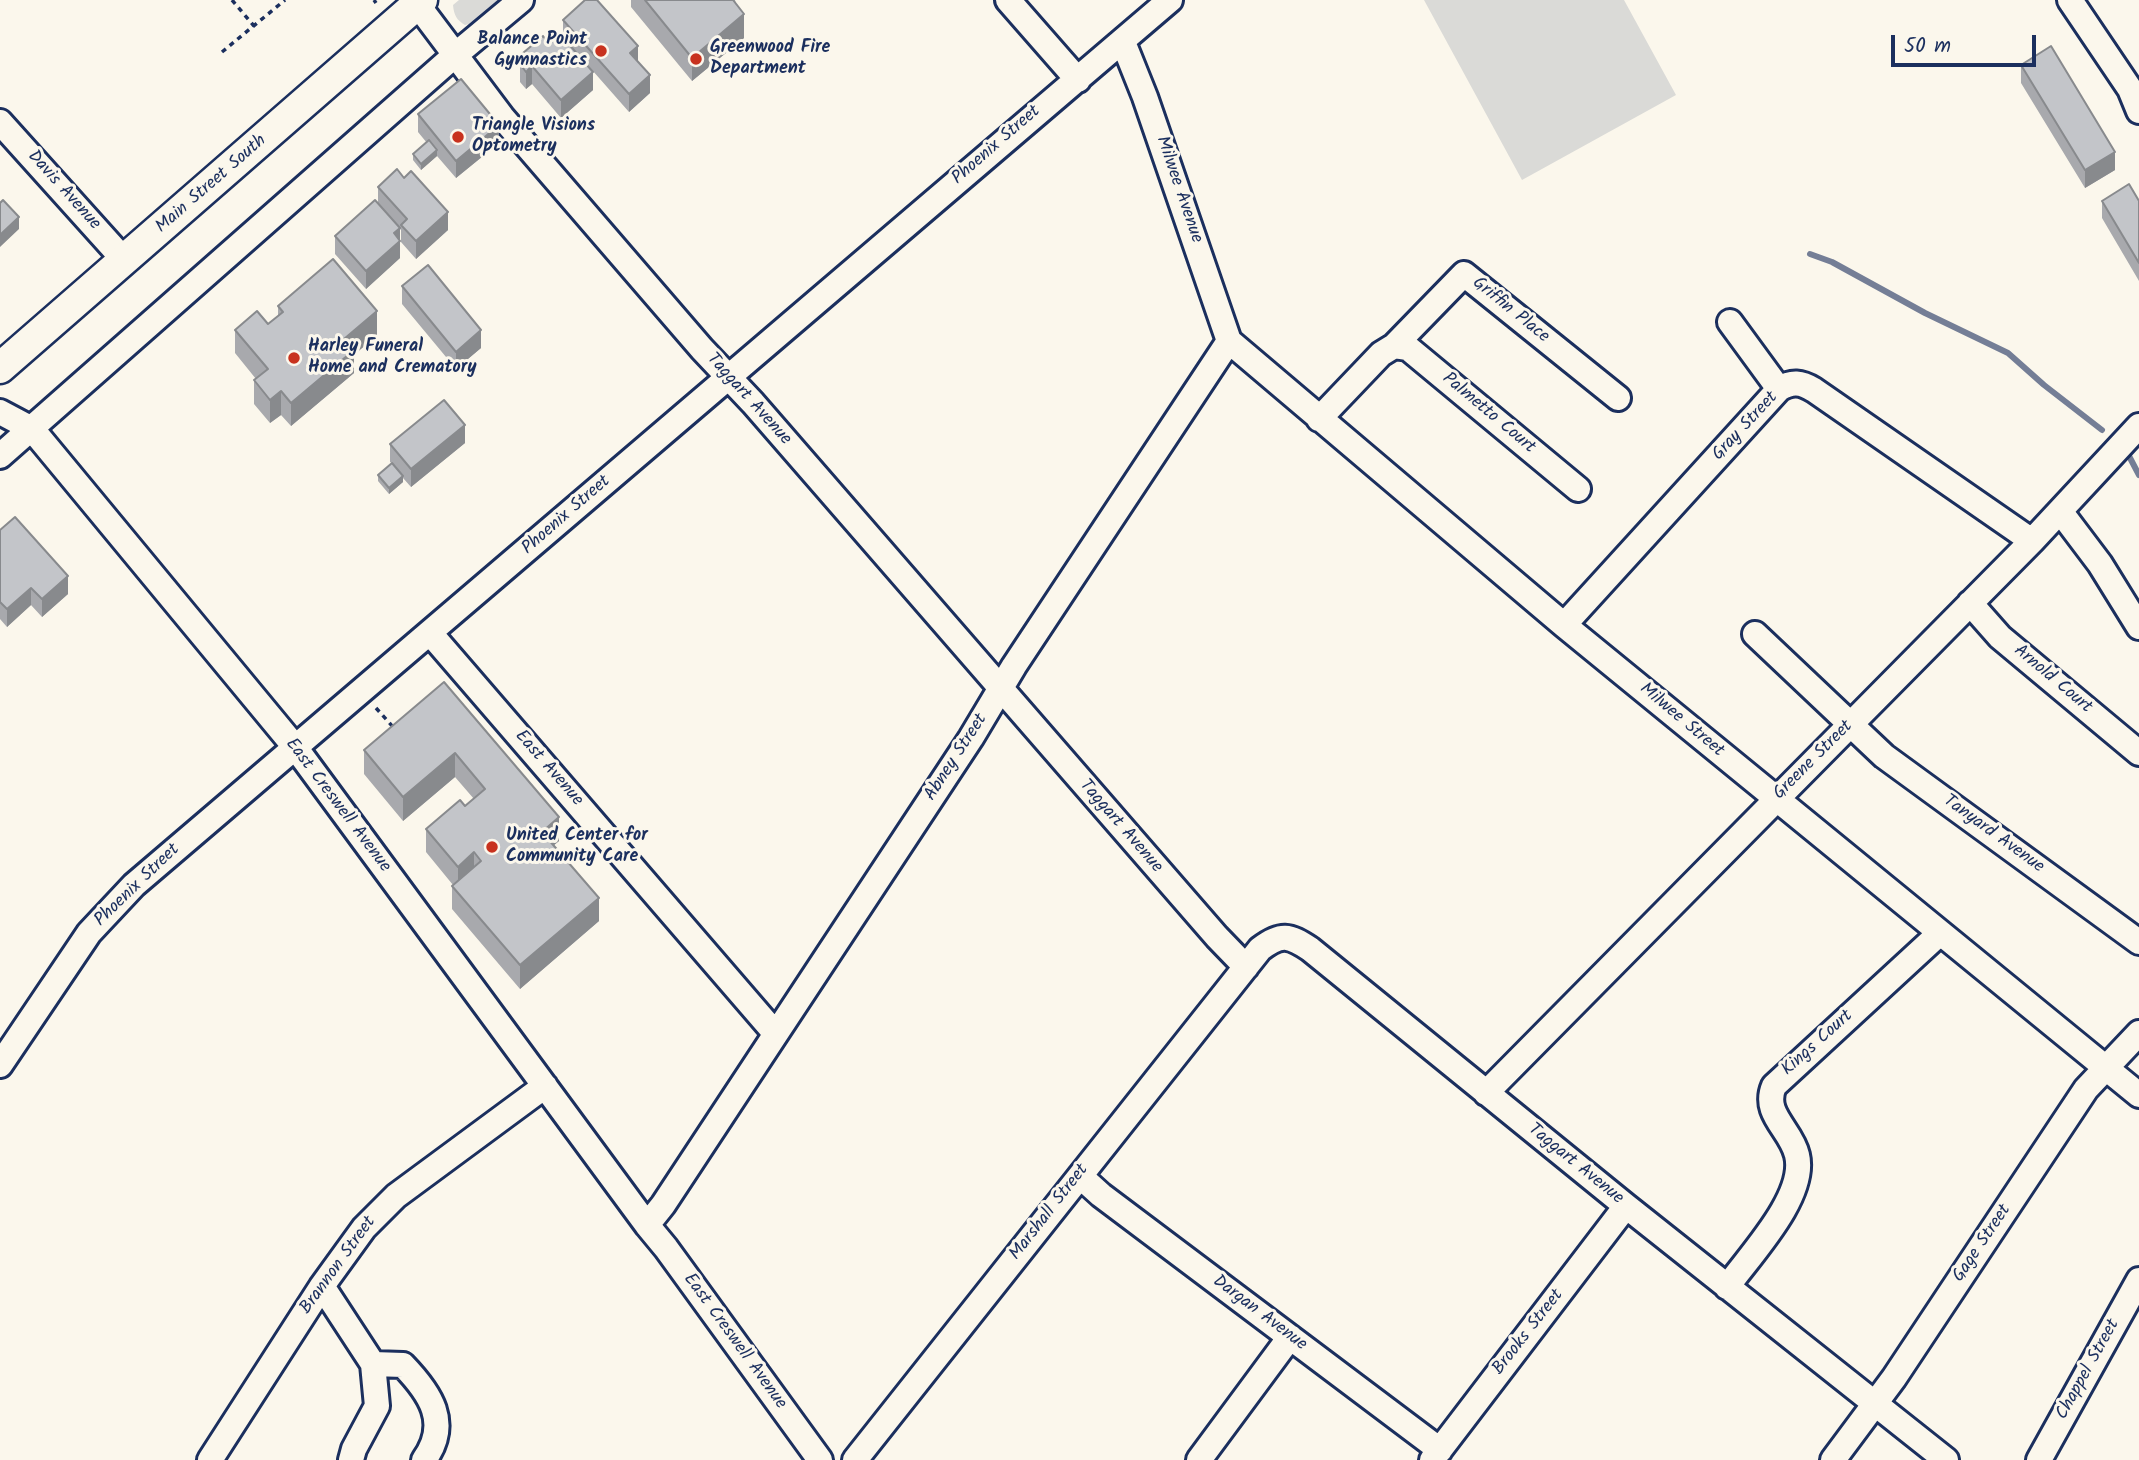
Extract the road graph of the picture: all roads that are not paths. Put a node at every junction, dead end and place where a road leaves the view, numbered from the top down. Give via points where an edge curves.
1 (521, 0) edge
2 (1009, 0) edge
3 (1171, 0) edge
4 (2070, 0) edge
5 (419, 2) edge
6 (1123, 42) junction
7 (454, 55) junction
8 (1078, 80) junction
9 (2139, 111) edge
10 (0, 122) edge
11 (125, 261) junction
12 (1730, 322) dead end
13 (1229, 341) junction
14 (1394, 346) junction
15 (0, 368) edge
16 (729, 377) junction
17 (1779, 389) junction
18 (1618, 398) dead end
19 (0, 412) edge
20 (1320, 419) junction
21 (2139, 426) edge
22 (32, 429) junction
23 (0, 456) edge
24 (1578, 489) dead end
25 (2060, 510) junction
26 (2032, 541) junction
27 (1970, 603) junction
28 (1564, 625) junction
29 (2139, 627) edge
30 (430, 633) junction
31 (1755, 634) dead end
32 (1000, 690) junction
33 (1851, 723) junction
34 (295, 747) junction
35 (2139, 753) edge
36 (1776, 800) junction
37 (1940, 933) junction
38 (2139, 942) edge
39 (1246, 967) junction
40 (775, 1033) junction
41 (2139, 1033) edge
42 (0, 1065) edge
43 (2105, 1068) junction
44 (545, 1086) junction
45 (1486, 1093) junction
46 (2139, 1095) edge
47 (1080, 1175) junction
48 (1626, 1206) junction
49 (647, 1225) junction
50 (2139, 1280) edge
51 (322, 1286) junction
52 (1727, 1287) junction
53 (1290, 1337) junction
54 (373, 1364) junction
55 (1876, 1403) junction
56 (1436, 1455) edge
57 (818, 1459) edge
58 (210, 1460) edge
59 (351, 1460) edge
60 (424, 1460) edge
61 (855, 1460) edge
62 (1199, 1460) edge
63 (1833, 1460) edge
64 (1947, 1460) edge
65 (2039, 1460) edge

1 - 7 street
2 - 8 street
3 - 6 street, Phoenix Street
4 - 9 street via 2130,89
5 - 7 street, Taggart Avenue
5 - 11 main road, Main Street South
6 - 8 street, Phoenix Street
6 - 13 street, Milwee Avenue
7 - 16 street, Taggart Avenue
7 - 22 street
8 - 16 street, Phoenix Street
10 - 11 street, Davis Avenue
11 - 15 main road, Main Street South
12 - 17 street
13 - 20 street, Milwee Street
13 - 32 street, Abney Street
14 - 18 street, Griffin Place via 1464,274
14 - 20 street, Griffin Place
14 - 24 street, Palmetto Court via 1408,348
16 - 30 street, Phoenix Street
16 - 32 street, Taggart Avenue
17 - 26 street, Gray Street via 1792,383 1814,390
17 - 28 street, Gray Street
19 - 22 street, East Creswell Avenue
20 - 28 street, Milwee Street
21 - 25 street, Greene Street
22 - 23 street
22 - 34 street, East Creswell Avenue
25 - 26 street, Greene Street
25 - 29 street
26 - 27 street, Greene Street
27 - 33 street, Greene Street
27 - 35 street, Arnold Court via 2000,637
28 - 36 street, Milwee Street
30 - 34 street, Phoenix Street
30 - 40 street, East Avenue
31 - 33 street, Tanyard Avenue
32 - 39 street, Taggart Avenue
32 - 40 street, Abney Street
33 - 36 street, Greene Street
33 - 38 street, Tanyard Avenue via 1884,756
34 - 42 street, Phoenix Street via 111,908 65,967
34 - 44 street, East Creswell Avenue
36 - 37 street, Milwee Street
36 - 45 street, Greene Street
37 - 43 street, Milwee Street
37 - 52 street, Kings Court via 1774,1086 1771,1107 1797,1155 1796,1181 1781,1213
39 - 45 street, Taggart Avenue via 1268,943 1281,937 1298,941
39 - 47 street, Marshall Street
40 - 49 street, Abney Street
41 - 43 street, Gage Street
43 - 46 street, Milwee Street
43 - 55 street, Gage Street via 2086,1089
44 - 49 street, East Creswell Avenue
44 - 51 street, Brannon Street via 396,1196 365,1228
45 - 48 street, Taggart Avenue
47 - 53 street, Dargan Avenue
47 - 61 street, Marshall Street
48 - 52 street, Taggart Avenue
48 - 56 street, Brooks Street
49 - 57 street, East Creswell Avenue
50 - 65 street, Chappel Street
51 - 54 street
51 - 58 street, Brannon Street
52 - 55 street, Taggart Avenue
53 - 56 street, Dargan Avenue
53 - 62 street
54 - 59 street via 377,1405
54 - 60 street via 403,1365 424,1387 435,1409 436,1433
55 - 63 street, Gage Street
55 - 64 street, Taggart Avenue

